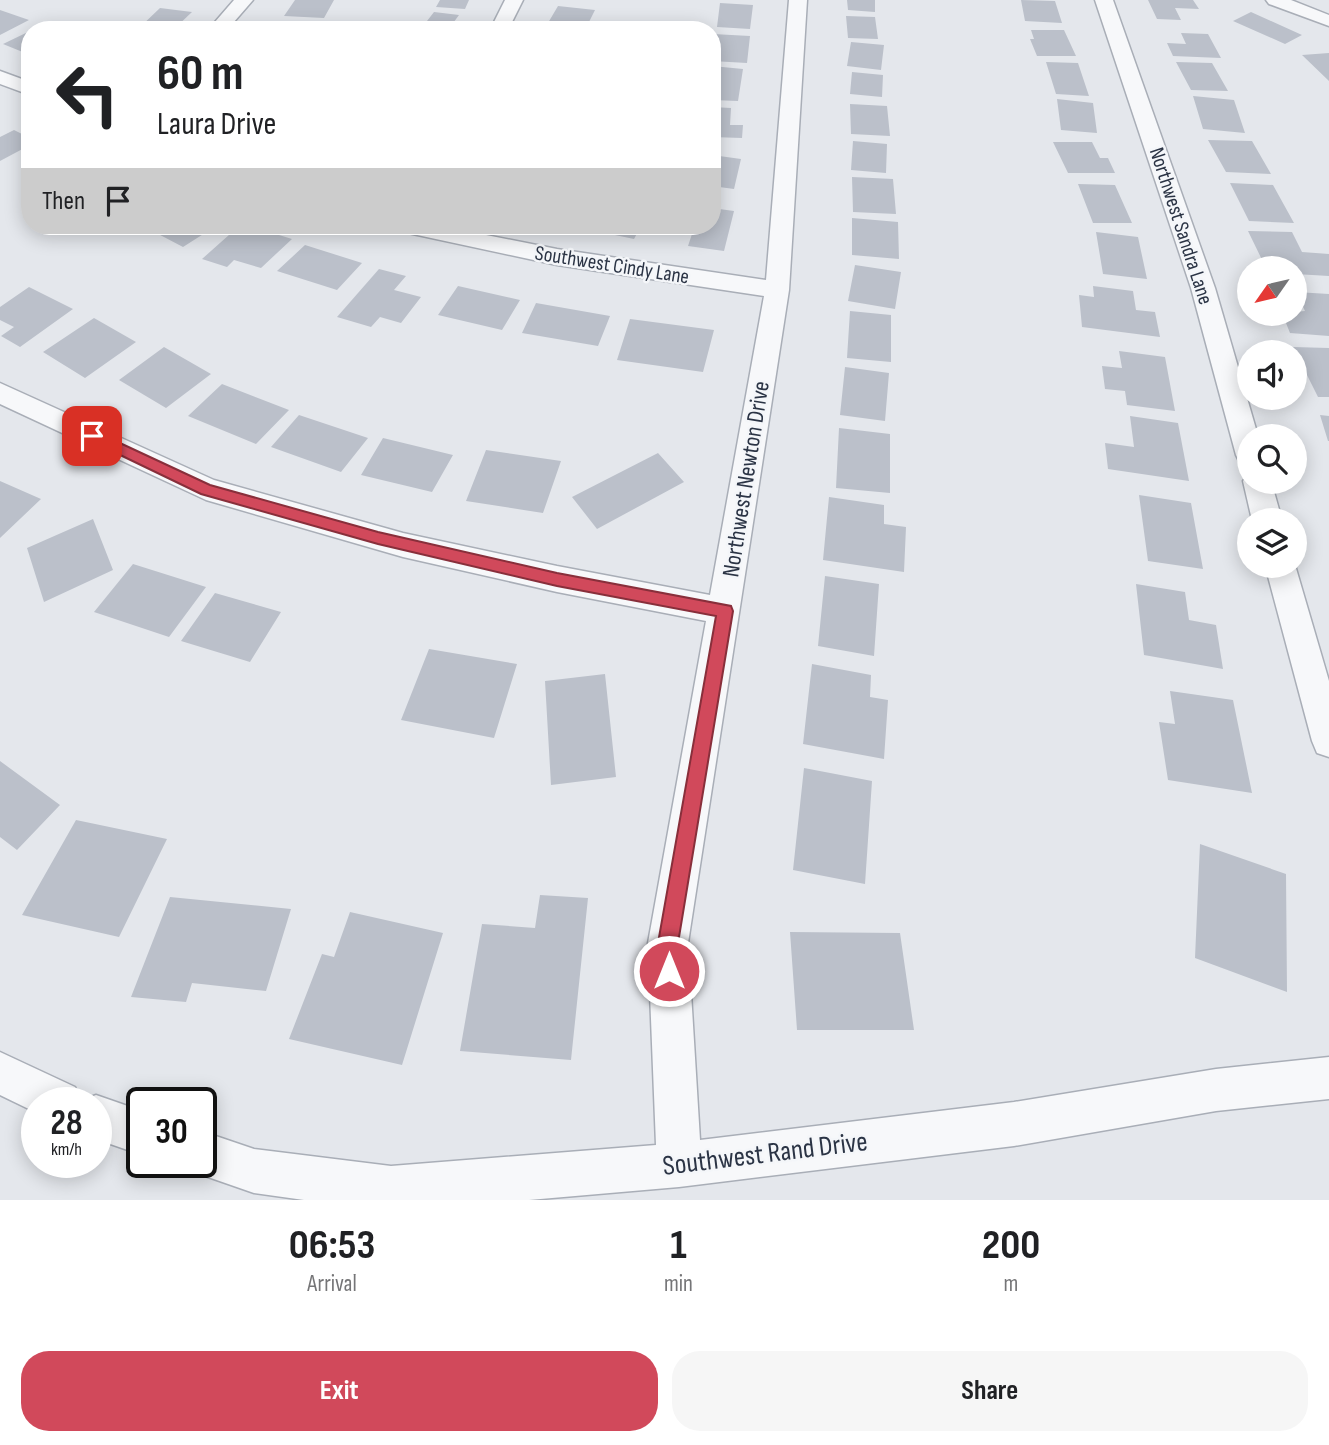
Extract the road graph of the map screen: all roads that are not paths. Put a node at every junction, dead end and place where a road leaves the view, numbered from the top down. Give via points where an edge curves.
1 (244, 0) edge
2 (514, 0) edge
3 (798, 0) edge
4 (1104, 0) edge
5 (1275, 0) edge
6 (225, 21) edge
7 (504, 21) edge
8 (1329, 21) edge
9 (0, 77) edge
10 (21, 85) edge
11 (451, 235) edge
12 (777, 290) junction
13 (0, 393) edge
14 (1241, 424) edge
15 (1284, 578) edge
16 (725, 611) junction
17 (1329, 741) edge
18 (0, 1073) edge
19 (1329, 1078) edge
20 (29, 1087) edge
21 (217, 1158) edge
22 (680, 1165) junction
23 (390, 1194) edge

1 - 6 street
2 - 7 street
3 - 12 street, Northwest Newton Drive
4 - 14 street, Northwest Sandra Lane via 1203,288
5 - 8 street
9 - 10 street
11 - 12 street, Southwest Cindy Lane via 557,257
12 - 16 street, Northwest Newton Drive
13 - 16 street via 206,489 403,545
15 - 17 street
16 - 22 street, Northwest Newton Drive via 668,943
18 - 20 street
19 - 22 street, Southwest Rand Drive via 1216,1090 1014,1124
21 - 23 street, Southwest Rand Drive via 254,1171
22 - 23 street, Southwest Rand Drive

